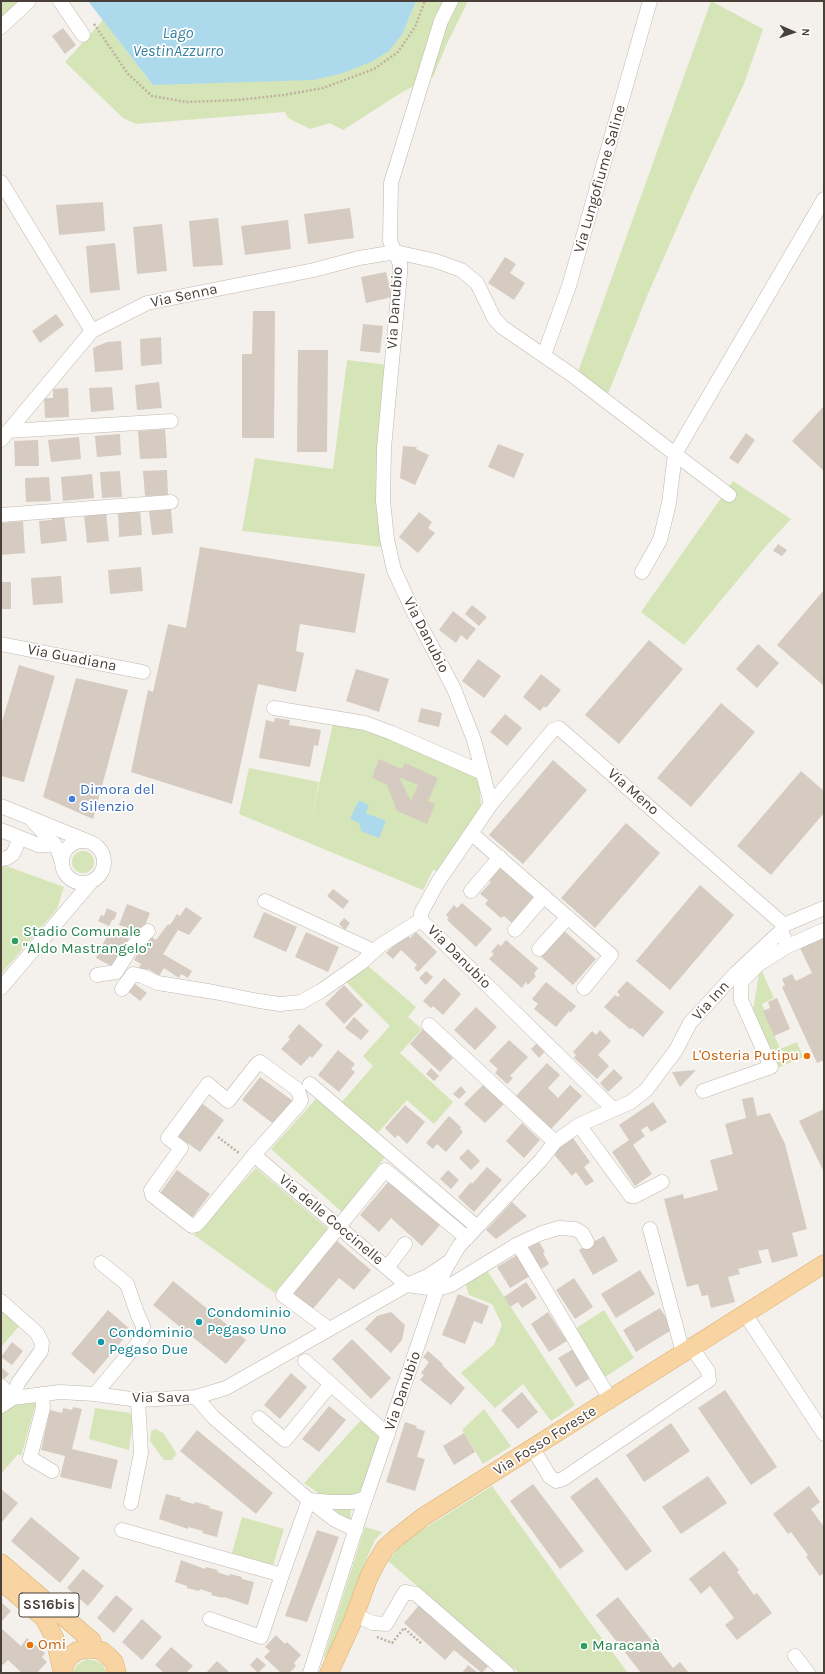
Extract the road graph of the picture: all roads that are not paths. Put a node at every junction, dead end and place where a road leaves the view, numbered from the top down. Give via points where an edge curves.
1 (29, 1) edge
2 (60, 1) edge
3 (451, 1) edge
4 (650, 1) edge
5 (1, 27) edge
6 (83, 35) dead end
7 (1, 182) edge
8 (824, 199) edge
9 (396, 252) junction
10 (92, 331) junction
11 (544, 355) junction
12 (172, 421) dead end
13 (5, 436) edge
14 (675, 454) junction
15 (729, 495) dead end
16 (171, 502) dead end
17 (1, 515) edge
18 (642, 572) dead end
19 (1, 644) edge
20 (143, 672) dead end
21 (274, 708) dead end
22 (483, 773) junction
23 (491, 804) junction
24 (1, 806) edge
25 (29, 817) junction
26 (1, 830) edge
27 (472, 833) junction
28 (20, 838) junction
29 (89, 841) junction
30 (54, 843) junction
31 (500, 857) junction
32 (1, 858) edge
33 (62, 862) junction
34 (72, 880) junction
35 (92, 881) junction
36 (471, 891) dead end
37 (544, 896) junction
38 (265, 901) dead end
39 (824, 908) edge
40 (64, 914) junction
41 (568, 917) junction
42 (421, 920) junction
43 (782, 928) junction
44 (515, 930) dead end
45 (824, 930) edge
46 (148, 931) dead end
47 (788, 946) junction
48 (539, 950) dead end
49 (374, 951) junction
50 (125, 959) junction
51 (751, 965) junction
52 (133, 974) junction
53 (97, 975) dead end
54 (1, 988) edge
55 (584, 988) dead end
56 (122, 989) dead end
57 (429, 1025) dead end
58 (310, 1084) dead end
59 (703, 1091) dead end
60 (613, 1109) junction
61 (579, 1125) junction
62 (555, 1142) junction
63 (252, 1158) junction
64 (662, 1182) dead end
65 (338, 1226) junction
66 (477, 1227) junction
67 (650, 1229) dead end
68 (467, 1238) junction
69 (587, 1242) dead end
70 (405, 1244) dead end
71 (518, 1244) junction
72 (451, 1260) junction
73 (101, 1263) dead end
74 (824, 1264) edge
75 (386, 1268) junction
76 (407, 1285) junction
77 (438, 1289) junction
78 (1, 1301) edge
79 (745, 1314) junction
80 (329, 1329) junction
81 (688, 1351) junction
82 (305, 1361) dead end
83 (331, 1384) junction
84 (1, 1387) edge
85 (42, 1394) junction
86 (95, 1394) junction
87 (196, 1397) junction
88 (14, 1398) junction
89 (610, 1399) junction
90 (138, 1400) junction
91 (1, 1406) edge
92 (259, 1418) dead end
93 (824, 1434) edge
94 (388, 1435) junction
95 (533, 1448) junction
96 (52, 1471) dead end
97 (366, 1498) junction
98 (309, 1500) junction
99 (131, 1503) dead end
100 (122, 1530) dead end
101 (356, 1530) junction
102 (1, 1563) edge
103 (282, 1575) junction
104 (1, 1582) edge
105 (355, 1616) junction
106 (210, 1619) dead end
107 (94, 1648) junction
108 (795, 1656) dead end
109 (62, 1672) edge
110 (120, 1672) edge
111 (310, 1673) edge
112 (329, 1673) edge
113 (507, 1673) edge
114 (808, 1673) edge

1 - 5 street
2 - 6 street
3 - 9 street, Via Danubio via 441,20 391,183 390,241
4 - 11 street, Via Lungofiume Saline via 569,286
7 - 10 street
8 - 14 street
9 - 10 street, Via Senna via 147,303
9 - 11 street via 436,261 461,270 477,283 494,318 502,327
9 - 22 street, Via Danubio via 400,274 384,448 383,501 387,539 394,570 454,689 474,740
10 - 13 street, Via Senna
11 - 14 street
12 - 13 street
14 - 15 street
14 - 18 street via 669,503 660,540
16 - 17 street
19 - 20 street, Via Guadiana
21 - 22 street via 365,723
22 - 23 street, Via Danubio
23 - 27 street, Via Danubio
23 - 43 street, Via Meno via 553,730 559,728
24 - 25 street
25 - 29 street
25 - 30 street
26 - 28 street
27 - 31 street
27 - 42 street, Via Danubio via 438,882 421,913
28 - 30 street via 38,844
28 - 32 street via 14,854
29 - 33 street via 70,845
29 - 35 street via 104,857 102,871
30 - 33 street
31 - 36 street
31 - 37 street
33 - 34 street via 64,873
34 - 35 street via 86,884
34 - 40 street
35 - 40 street
37 - 41 street
37 - 44 street
38 - 49 street
39 - 43 street, Via Inn
40 - 54 street
41 - 48 street
41 - 55 street via 611,955
42 - 49 street
42 - 60 street, Via Danubio
43 - 47 street
43 - 51 street, Via Inn
45 - 47 street
46 - 50 street via 131,948
47 - 51 street via 759,964
49 - 52 street via 301,1002 280,1004 158,983
50 - 52 street
50 - 53 street via 116,972
51 - 59 street via 740,982 741,1000 771,1067
51 - 60 street, Via Inn via 736,973 690,1023 676,1050 646,1090 631,1102
52 - 56 street
57 - 62 street
58 - 66 street
60 - 61 street, Via Danubio
61 - 62 street, Via Danubio
61 - 64 street via 631,1196 636,1196
62 - 66 street, Via Danubio
63 - 63 street via 301,1100 298,1090 260,1062 228,1101 208,1084 168,1138 181,1148 152,1190 152,1195 192,1226 196,1225
63 - 65 street, Via delle Coccinelle
65 - 68 street via 385,1170
65 - 75 street, Via delle Coccinelle
65 - 80 street via 283,1295
66 - 68 street, Via Danubio
67 - 81 street
68 - 72 street, Via Danubio
69 - 71 street via 582,1233 575,1229 559,1228
70 - 75 street
71 - 77 street via 451,1285
71 - 89 street
72 - 76 street via 428,1276
72 - 77 street, Via Danubio
73 - 86 street via 127,1284 143,1326 143,1337
74 - 79 main road, Via Fosso Foreste
75 - 76 street, Via delle Coccinelle
76 - 77 street
76 - 80 street
77 - 94 street, Via Danubio
78 - 88 street via 37,1333 42,1343 40,1351 18,1383
79 - 81 main road, Via Fosso Foreste
79 - 93 street
80 - 87 street via 226,1388
81 - 89 main road, Via Fosso Foreste
81 - 95 street via 708,1371 709,1380 563,1479 556,1481 550,1477
82 - 83 street
83 - 92 street via 285,1440
83 - 94 street
84 - 88 street
85 - 86 street, Via Sava
85 - 88 street, Via Sava
85 - 96 street via 43,1408 30,1458
86 - 90 street, Via Sava
87 - 90 street, Via Sava
87 - 98 street, Via Sava via 213,1417
88 - 91 street, Via Sava
89 - 95 main road, Via Fosso Foreste
90 - 99 street via 141,1453
94 - 97 street, Via Danubio
95 - 105 main road, Via Fosso Foreste via 423,1517 385,1548 376,1563
97 - 98 street via 345,1502
97 - 101 street, Via Danubio
98 - 101 street, Via Sava via 335,1520
98 - 103 street
100 - 103 street
101 - 111 street, Via Danubio
102 - 107 main road, SS16bis via 92,1641
103 - 106 street via 261,1637
104 - 109 main road, SS16bis via 44,1618 55,1638
105 - 112 main road, Via Fosso Foreste
105 - 113 street via 374,1623 386,1624 405,1592 416,1594
107 - 109 main road, SS16bis via 85,1648 70,1656
107 - 110 main road, SS16bis via 108,1656
108 - 114 street

